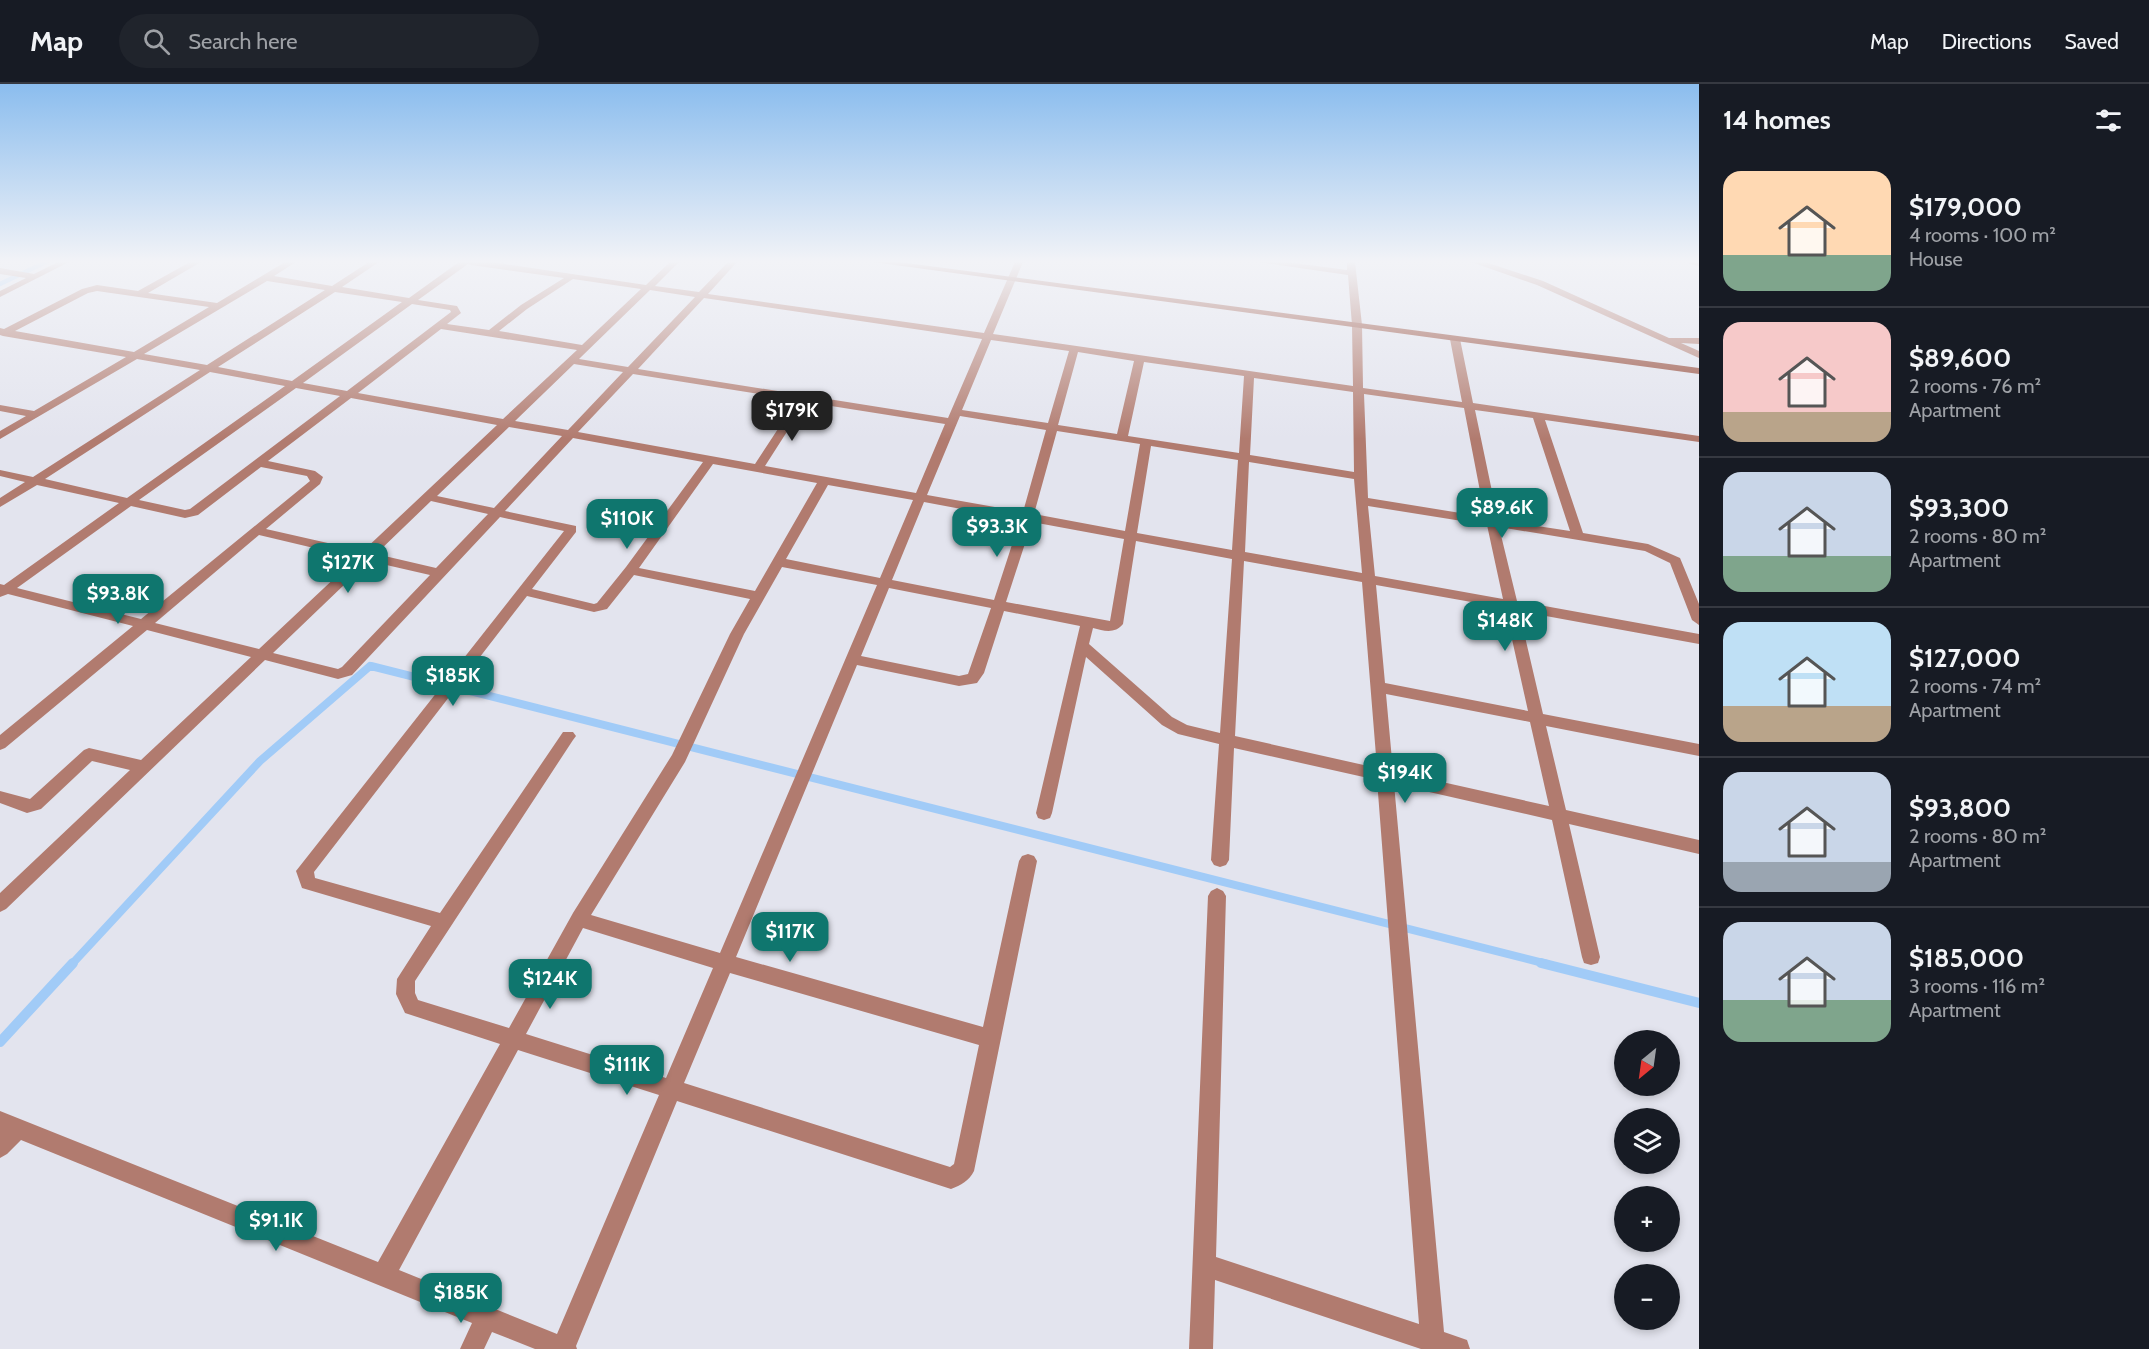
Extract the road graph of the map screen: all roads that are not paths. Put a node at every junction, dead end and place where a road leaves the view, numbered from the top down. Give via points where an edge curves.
1 (24, 321) edge
2 (194, 321) edge
3 (284, 321) edge
4 (382, 321) edge
5 (445, 321) edge
6 (506, 321) edge
7 (614, 321) edge
8 (679, 321) edge
9 (877, 321) edge
10 (994, 321) edge
11 (1327, 321) edge
12 (1357, 321) edge
13 (1623, 321) edge
14 (1357, 325) junction
15 (440, 326) junction
16 (2, 332) edge
17 (491, 333) junction
18 (988, 337) junction
19 (1455, 339) junction
20 (1663, 339) junction
21 (1699, 341) edge
22 (586, 348) junction
23 (1074, 349) junction
24 (1699, 355) edge
25 (135, 356) junction
26 (1140, 358) junction
27 (572, 361) junction
28 (208, 369) junction
29 (632, 371) junction
30 (1699, 371) edge
31 (1249, 374) junction
32 (294, 384) junction
33 (1358, 390) junction
34 (348, 394) junction
35 (803, 399) junction
36 (1468, 405) junction
37 (0, 408) edge
38 (36, 415) junction
39 (1538, 416) junction
40 (954, 417) junction
41 (507, 423) junction
42 (1052, 427) junction
43 (571, 435) junction
44 (0, 436) edge
45 (1122, 438) junction
46 (1699, 439) edge
47 (1146, 443) junction
48 (1244, 458) junction
49 (711, 460) junction
50 (260, 463) junction
51 (757, 469) junction
52 (0, 473) edge
53 (1360, 476) junction
54 (36, 480) junction
55 (824, 481) junction
56 (427, 497) junction
57 (920, 498) junction
58 (1362, 501) junction
59 (130, 502) junction
60 (0, 503) edge
61 (498, 511) junction
62 (1027, 518) junction
63 (1492, 522) junction
64 (257, 531) junction
65 (1576, 535) junction
66 (1131, 537) junction
67 (366, 556) junction
68 (1238, 556) junction
69 (779, 562) junction
70 (631, 570) junction
71 (439, 573) junction
72 (1369, 580) junction
73 (886, 582) junction
74 (2, 590) edge
75 (525, 591) junction
76 (759, 596) junction
77 (999, 605) junction
78 (1511, 606) junction
79 (1699, 620) edge
80 (1087, 623) junction
81 (144, 625) junction
82 (1699, 639) edge
83 (1083, 646) junction
84 (262, 655) junction
85 (853, 659) junction
86 (1378, 687) junction
87 (1538, 718) junction
88 (568, 736) dead end
89 (1227, 740) junction
90 (0, 744) edge
91 (1699, 750) edge
92 (143, 767) junction
93 (1385, 776) junction
94 (0, 797) edge
95 (1044, 813) dead end
96 (1558, 816) junction
97 (1699, 847) edge
98 (1220, 860) dead end
99 (1028, 861) dead end
100 (1217, 896) dead end
101 (0, 904) edge
102 (579, 919) junction
103 (443, 922) junction
104 (1591, 957) dead end
105 (726, 962) junction
106 (513, 1038) junction
107 (991, 1039) junction
108 (671, 1090) junction
109 (8, 1124) edge
110 (0, 1147) edge
111 (1204, 1265) junction
112 (384, 1274) junction
113 (487, 1317) junction
114 (1432, 1344) edge
115 (564, 1348) edge
116 (472, 1349) edge
117 (1201, 1349) edge
118 (1458, 1349) edge

1 - 16 street
2 - 25 street
3 - 28 street
4 - 32 street
5 - 15 street
6 - 17 street
7 - 22 street
8 - 29 street
9 - 18 street
10 - 18 street
11 - 14 street
12 - 14 street
13 - 20 street
14 - 19 street
14 - 33 street
15 - 17 street
15 - 34 street
16 - 25 street
17 - 22 street
18 - 23 street
18 - 40 street
19 - 30 street
19 - 36 street
20 - 21 street
20 - 24 street
22 - 27 street
23 - 26 street
23 - 42 street
25 - 28 street
25 - 38 street
26 - 31 street
26 - 45 street
27 - 29 street
27 - 41 street
28 - 32 street
28 - 54 street
29 - 35 street
29 - 43 street
31 - 33 street
31 - 48 street
32 - 34 street
32 - 59 street
33 - 36 street
33 - 53 street
34 - 41 street
34 - 50 street
35 - 40 street
35 - 51 street
36 - 39 street
36 - 63 street
37 - 38 street
38 - 44 street
39 - 46 street
39 - 65 street
40 - 42 street
40 - 57 street
41 - 43 street
41 - 56 street
42 - 45 street
42 - 62 street
43 - 49 street
43 - 61 street
45 - 47 street
47 - 48 street
47 - 66 street
48 - 53 street
48 - 68 street
49 - 51 street
49 - 70 street
50 - 59 street via 194,512 185,514
50 - 64 street via 317,477 316,482
51 - 55 street
52 - 54 street
53 - 58 street
54 - 59 street
54 - 60 street
55 - 57 street
55 - 69 street
56 - 61 street
56 - 67 street
57 - 62 street
57 - 73 street
58 - 63 street
58 - 72 street
59 - 74 street
61 - 71 street
61 - 75 street via 572,529
62 - 66 street
62 - 77 street
63 - 65 street
63 - 78 street
64 - 67 street
64 - 81 street
65 - 79 street via 1666,554 1675,561
66 - 68 street
66 - 80 street via 1116,624 1109,627
67 - 71 street
67 - 84 street
68 - 72 street
68 - 89 street
69 - 73 street
69 - 76 street
70 - 75 street via 602,606 594,608
70 - 76 street
71 - 84 street via 347,671 338,674
72 - 78 street
72 - 86 street
73 - 77 street
73 - 85 street
74 - 81 street
75 - 103 street via 305,871 309,883
76 - 102 street via 678,758
77 - 80 street
77 - 85 street via 972,679 959,681
78 - 82 street
78 - 87 street
80 - 83 street
81 - 84 street
81 - 90 street
83 - 89 street via 1173,726
83 - 95 street
84 - 92 street
85 - 105 street
86 - 87 street
86 - 93 street
87 - 91 street
87 - 96 street
88 - 103 street
89 - 93 street
89 - 98 street
92 - 94 street via 89,754 35,804 27,806
92 - 101 street
93 - 96 street
93 - 114 street
96 - 97 street
96 - 104 street
99 - 107 street
100 - 111 street
102 - 105 street
102 - 106 street
103 - 106 street via 406,979 405,994 412,1007
105 - 107 street
105 - 108 street
106 - 108 street
106 - 112 street
107 - 108 street via 963,1171 951,1178
108 - 115 street
109 - 110 street
109 - 112 street
111 - 114 street
111 - 117 street
112 - 113 street
113 - 115 street
113 - 116 street
114 - 118 street

